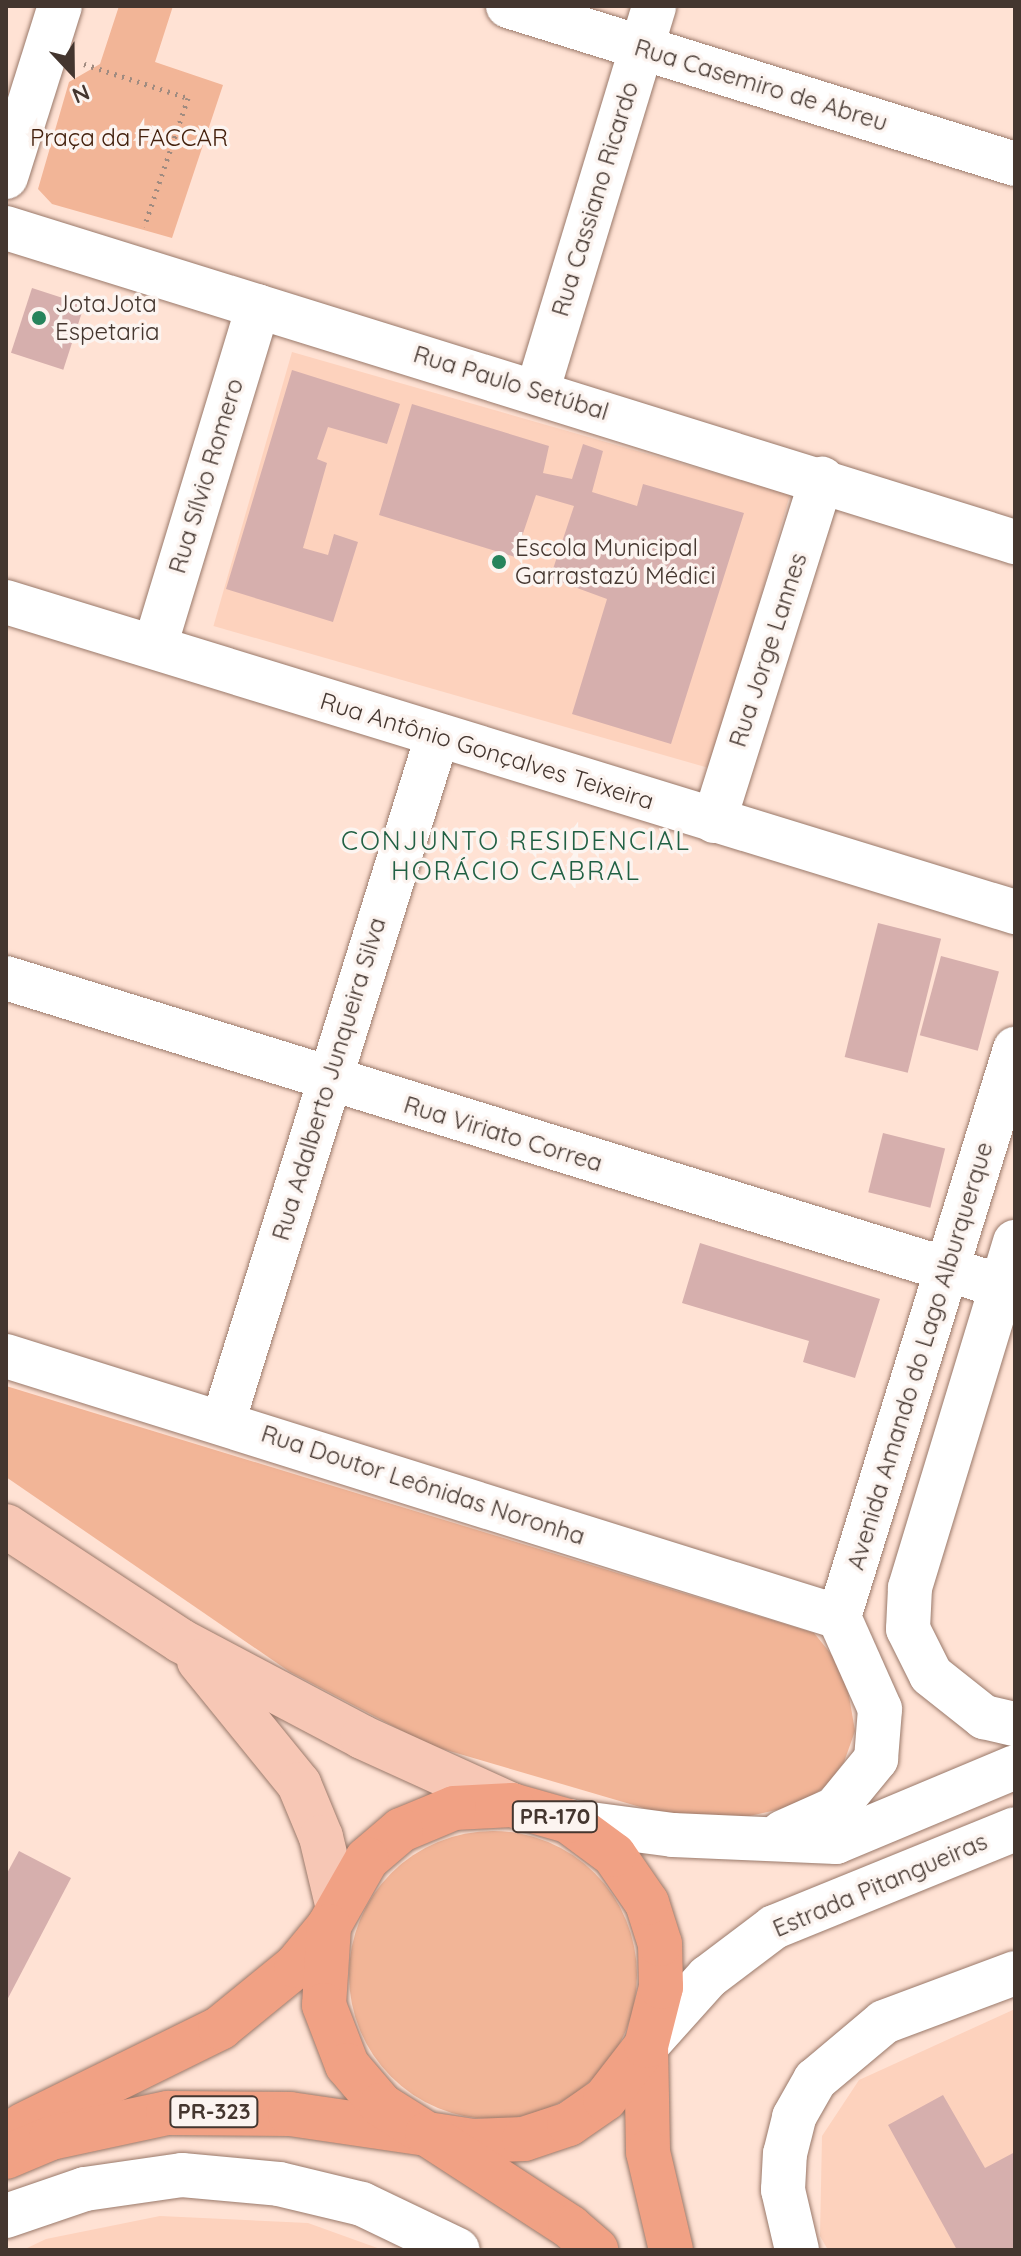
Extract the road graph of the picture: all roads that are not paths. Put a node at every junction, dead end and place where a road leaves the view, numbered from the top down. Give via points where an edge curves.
1 (60, 6) edge
2 (508, 6) edge
3 (654, 6) edge
4 (641, 47) junction
5 (1015, 164) edge
6 (6, 177) edge
7 (6, 228) edge
8 (258, 306) junction
9 (537, 392) junction
10 (822, 479) junction
11 (1015, 542) edge
12 (6, 602) edge
13 (155, 646) junction
14 (437, 737) junction
15 (714, 821) junction
16 (1015, 912) edge
17 (6, 978) edge
18 (1015, 1049) edge
19 (327, 1080) junction
20 (1015, 1242) edge
21 (948, 1271) junction
22 (1001, 1286) junction
23 (6, 1356) edge
24 (223, 1422) junction
25 (6, 1526) edge
26 (839, 1617) junction
27 (181, 1641) junction
28 (1015, 1724) edge
29 (1015, 1767) edge
30 (512, 1805) junction
31 (568, 1821) junction
32 (1015, 1829) edge
33 (751, 1841) junction
34 (1015, 1844) edge
35 (949, 1856) junction
36 (333, 1915) junction
37 (1015, 1973) edge
38 (646, 2046) junction
39 (6, 2134) edge
40 (427, 2134) junction
41 (6, 2157) edge
42 (6, 2216) edge
43 (458, 2250) edge
44 (596, 2250) edge
45 (671, 2250) edge
46 (797, 2250) edge

1 - 6 street
2 - 4 street, Rua Casemiro de Abreu
3 - 4 street, Rua Cassiano Ricardo
4 - 5 street, Rua Casemiro de Abreu
4 - 9 street, Rua Cassiano Ricardo
7 - 8 street, Rua Paulo Setúbal
8 - 9 street, Rua Paulo Setúbal
8 - 13 street, Rua Sílvio Romero
9 - 10 street, Rua Paulo Setúbal
10 - 11 street, Rua Paulo Setúbal
10 - 15 street, Rua Jorge Lannes
12 - 13 street, Rua Antônio Gonçalves Teixeira
13 - 14 street, Rua Antônio Gonçalves Teixeira
14 - 15 street, Rua Antônio Gonçalves Teixeira
14 - 19 street, Rua Adalberto Junqueira Silva
15 - 16 street, Rua Antônio Gonçalves Teixeira
17 - 19 street, Rua Viriato Correa
18 - 21 street, Avenida Amando do Lago Alburquerque
19 - 21 street, Rua Viriato Correa
19 - 24 street, Rua Adalberto Junqueira Silva
20 - 22 street
21 - 22 street, Rua Viriato Correa
21 - 26 street, Avenida Amando do Lago Alburquerque
22 - 28 street via 910,1588 908,1629 931,1675 984,1717
23 - 24 street, Rua Doutor Leônidas Noronha
24 - 26 street, Rua Doutor Leônidas Noronha
25 - 27 main road
26 - 33 street via 880,1709 876,1759 835,1809 814,1823
27 - 30 main road via 362,1737
27 - 36 main road via 299,1784 314,1813
29 - 33 street via 836,1842
30 - 31 highway, PR-170
30 - 36 highway, PR-170 via 454,1808 401,1830 367,1859
31 - 33 street
31 - 38 highway, PR-170 via 634,1877 655,1922 663,1967
32 - 35 street, Estrada Pitangueiras
34 - 35 street
35 - 38 street, Estrada Pitangueiras via 774,1927 726,1961
36 - 39 highway, PR-323 via 296,1966 220,2028
36 - 40 highway, PR-170 via 324,2005 337,2046 381,2105
37 - 46 street via 884,2022 815,2080 794,2117 785,2154 783,2190
38 - 40 highway, PR-170 via 605,2099 569,2124 524,2139
38 - 45 highway, PR-170 via 648,2152
40 - 41 highway, PR-323 via 290,2114 168,2113 51,2138
40 - 44 highway, PR-170
42 - 43 street via 85,2189 182,2175 279,2184 362,2204

